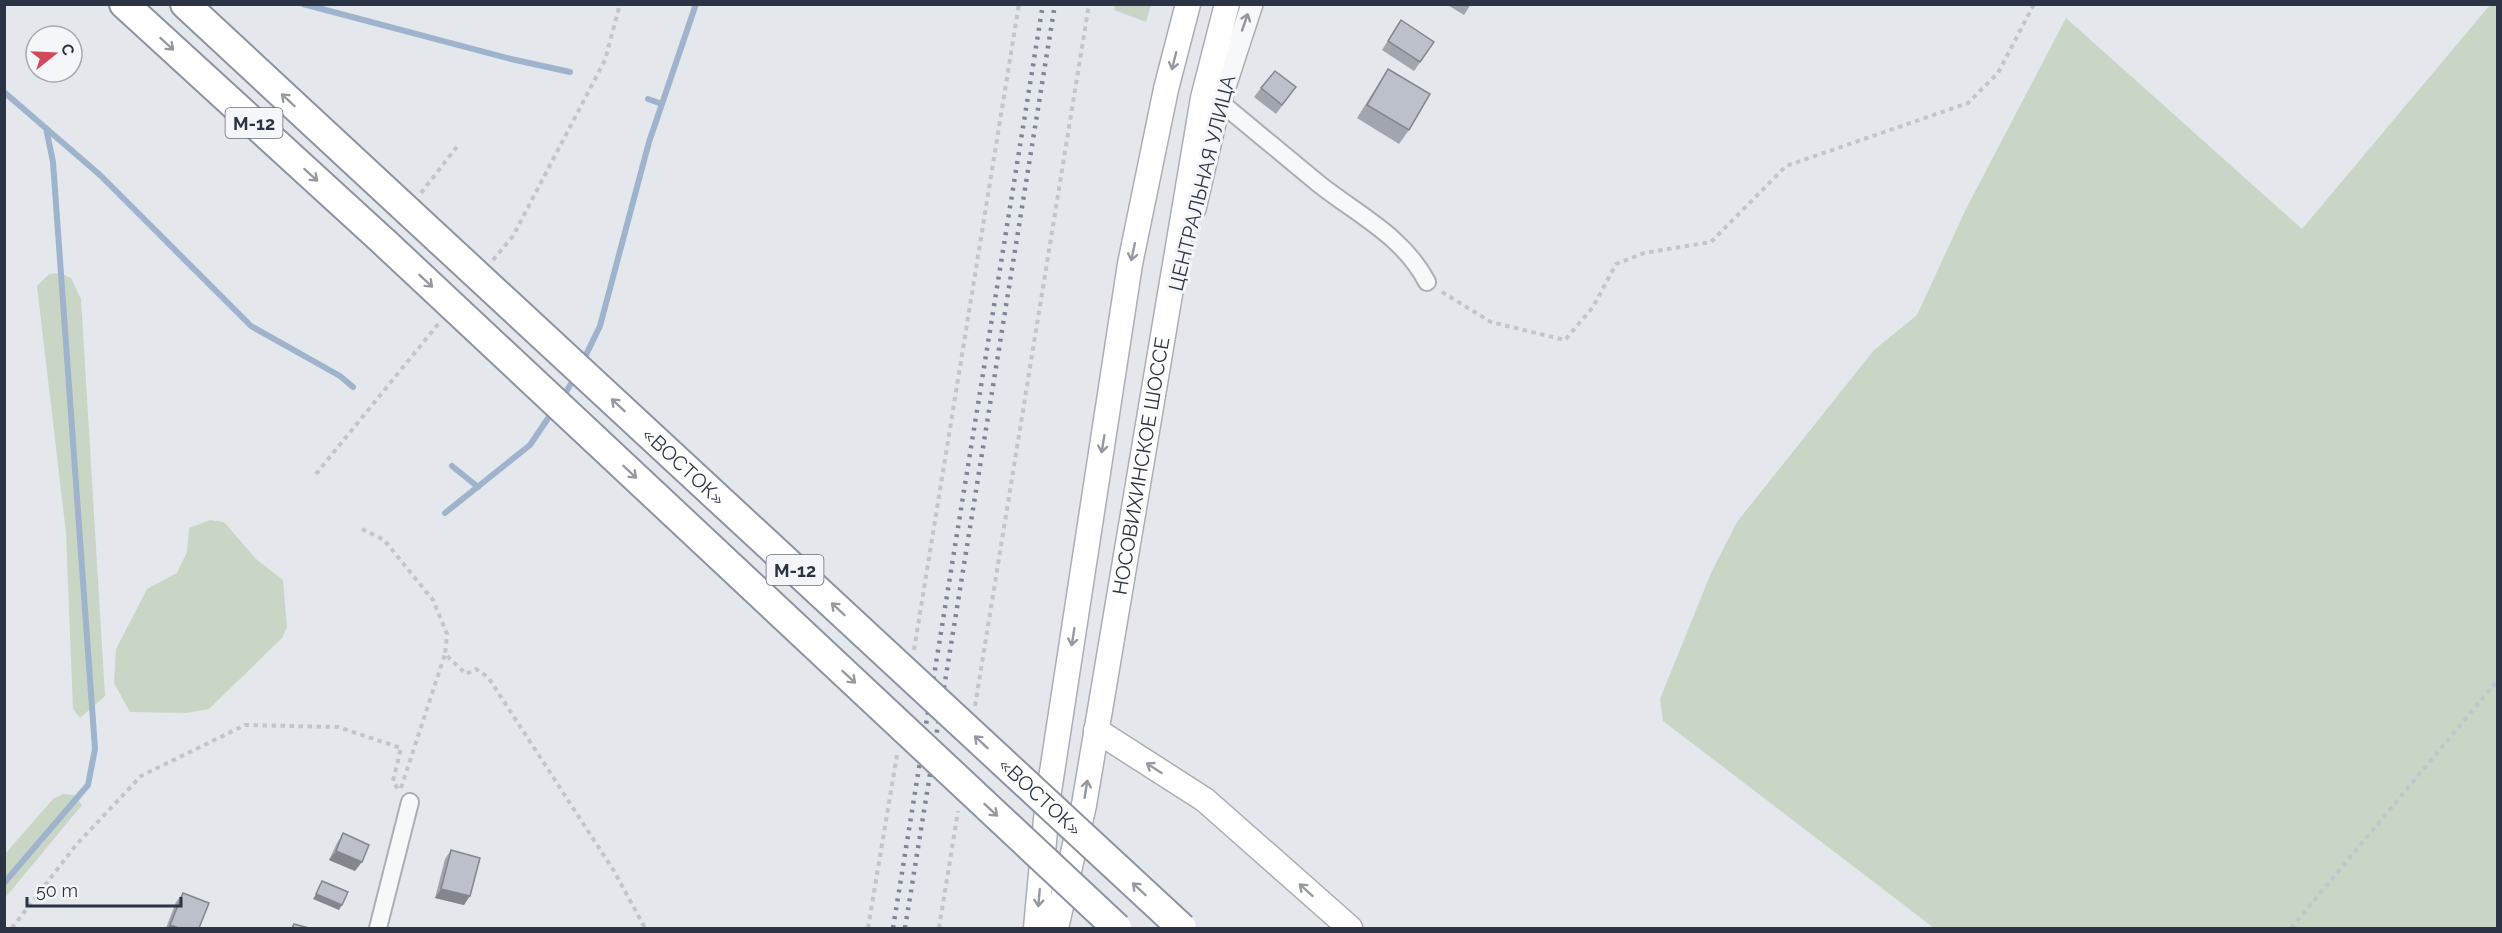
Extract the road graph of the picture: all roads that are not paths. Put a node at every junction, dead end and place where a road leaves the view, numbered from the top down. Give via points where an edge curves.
1 (124, 4) edge
2 (185, 4) edge
3 (1188, 4) edge
4 (1227, 4) edge
5 (1252, 4) edge
6 (1220, 102) junction
7 (1426, 282) road end
8 (1158, 364) junction
9 (1096, 730) junction
10 (405, 797) road end
11 (378, 928) edge
12 (1036, 928) edge
13 (1056, 928) edge
14 (1117, 928) edge
15 (1182, 928) edge
16 (1350, 928) edge

1 -> 14 highway, М-12, bridge
15 -> 2 highway, «ВОСТОК» / М-12, bridge
3 -> 12 main road, НОСОВИХИНСКОЕ ШОССЕ via 1130,264 1048,798
4 - 8 main road, НОСОВИХИНСКОЕ ШОССЕ via 1203,98
6 -> 5 street, ЦЕНТРАЛЬНАЯ УЛИЦА
6 - 7 street via 1397,241
6 - 8 street, ЦЕНТРАЛЬНАЯ УЛИЦА
8 - 9 main road, НОСОВИХИНСКОЕ ШОССЕ
13 -> 9 main road, НОСОВИХИНСКОЕ ШОССЕ via 1084,805
16 -> 9 main road via 1205,800
10 - 11 street

